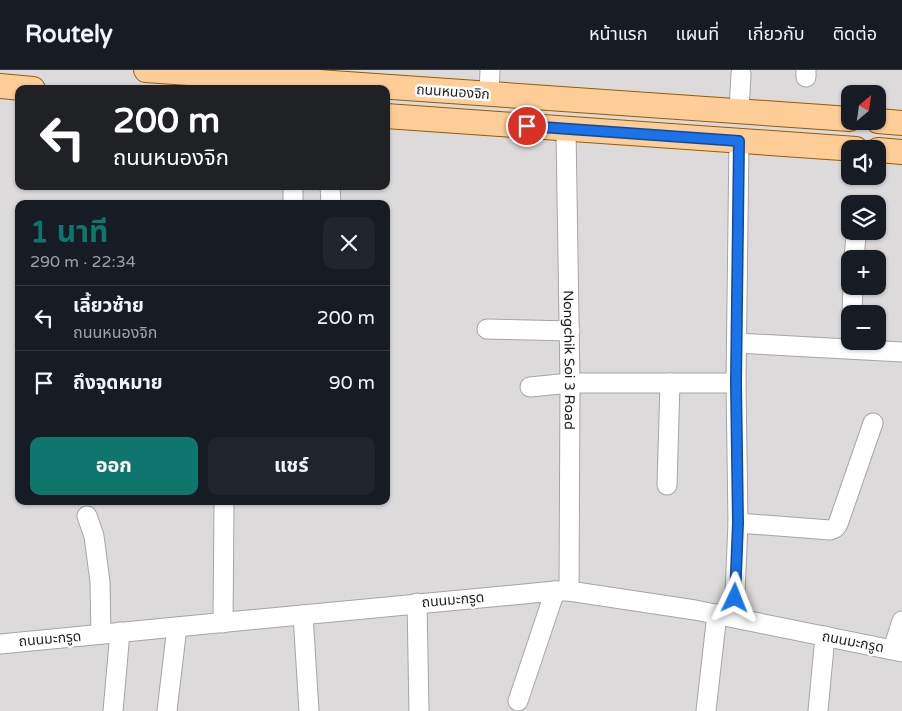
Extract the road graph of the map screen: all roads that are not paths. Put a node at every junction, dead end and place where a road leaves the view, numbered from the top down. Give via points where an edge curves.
1 (146, 70) edge
2 (490, 70) edge
3 (741, 74) dead end
4 (346, 85) edge
5 (0, 86) edge
6 (15, 87) edge
7 (390, 88) edge
8 (489, 94) junction
9 (739, 112) junction
10 (390, 116) edge
11 (841, 118) edge
12 (886, 122) edge
13 (902, 123) edge
14 (566, 129) junction
15 (739, 141) junction
16 (841, 148) edge
17 (886, 151) edge
18 (902, 152) edge
19 (487, 329) dead end
20 (570, 331) junction
21 (737, 342) junction
22 (841, 345) edge
23 (886, 350) edge
24 (902, 352) edge
25 (570, 383) junction
26 (670, 383) junction
27 (736, 383) junction
28 (530, 387) dead end
29 (872, 423) dead end
30 (667, 485) dead end
31 (224, 505) edge
32 (87, 516) dead end
33 (738, 523) junction
34 (562, 591) junction
35 (417, 603) junction
36 (303, 615) junction
37 (726, 616) junction
38 (902, 621) edge
39 (223, 623) junction
40 (177, 627) junction
41 (120, 632) junction
42 (101, 634) junction
43 (825, 636) junction
44 (0, 644) edge
45 (897, 651) edge
46 (518, 700) dead end
47 (113, 711) edge
48 (167, 711) edge
49 (309, 711) edge
50 (419, 711) edge
51 (706, 711) edge
52 (818, 711) edge

1 - 4 main road, ถนนหนองจิก
2 - 8 street
3 - 9 street
5 - 6 main road
7 - 8 main road, ถนนหนองจิก
8 - 9 main road, ถนนหนองจิก
9 - 11 main road, ถนนหนองจิก
9 - 15 main road
10 - 14 main road, ถนนหนองจิก
12 - 13 main road
14 - 15 main road, ถนนหนองจิก
14 - 20 street, Nongchik Soi 3 Road
15 - 16 main road, ถนนหนองจิก
15 - 21 street
17 - 18 main road
19 - 20 street
20 - 25 street, Nongchik Soi 3 Road
21 - 22 street
21 - 27 street
23 - 24 street
25 - 26 street
25 - 28 street
25 - 34 street, Nongchik Soi 3 Road
26 - 27 street
26 - 30 street
27 - 33 street
29 - 33 street via 835,528
31 - 39 street
32 - 42 street via 94,536 99,572
33 - 37 street
34 - 35 street, ถนนมะกรูด
34 - 37 street, ถนนมะกรูด
34 - 46 street, Nongchik Soi 3 Road
35 - 36 street, ถนนมะกรูด
35 - 50 street
36 - 39 street, ถนนมะกรูด
36 - 49 street
37 - 43 street, ถนนมะกรูด
37 - 51 street
38 - 45 street
39 - 40 street, ถนนมะกรูด
40 - 41 street, ถนนมะกรูด
40 - 48 street
41 - 42 street, ถนนมะกรูด
41 - 47 street
42 - 44 street, ถนนมะกรูด
43 - 45 street, ถนนมะกรูด
43 - 52 street

